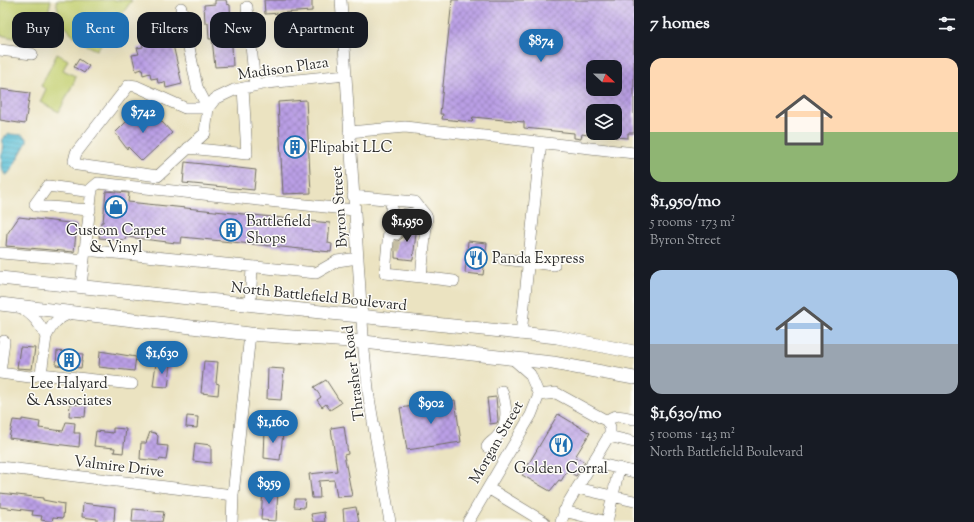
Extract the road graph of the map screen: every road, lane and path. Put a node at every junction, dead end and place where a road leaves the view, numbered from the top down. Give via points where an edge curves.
1 (341, 0) edge
2 (247, 7) dead end
3 (181, 8) dead end
4 (0, 50) edge
5 (32, 54) dead end
6 (346, 74) junction
7 (255, 86) junction
8 (243, 88) junction
9 (208, 108) junction
10 (349, 132) junction
11 (540, 142) junction
12 (188, 148) junction
13 (634, 153) edge
14 (92, 192) junction
15 (353, 196) junction
16 (392, 200) junction
17 (90, 210) junction
18 (354, 210) junction
19 (424, 214) junction
20 (1, 253) edge
21 (85, 255) junction
22 (358, 258) junction
23 (503, 259) dead end
24 (528, 262) junction
25 (554, 265) dead end
26 (252, 268) junction
27 (388, 273) junction
28 (420, 277) junction
29 (0, 278) edge
30 (454, 281) dead end
31 (81, 286) junction
32 (0, 304) edge
33 (250, 305) junction
34 (20, 307) junction
35 (71, 313) junction
36 (362, 316) junction
37 (250, 334) junction
38 (521, 334) junction
39 (46, 337) junction
40 (4, 341) dead end
41 (364, 342) junction
42 (634, 352) edge
43 (514, 359) junction
44 (41, 374) junction
45 (634, 378) edge
46 (132, 384) dead end
47 (502, 391) dead end
48 (539, 395) junction
49 (634, 419) edge
50 (607, 421) junction
51 (608, 436) junction
52 (634, 442) edge
53 (487, 446) dead end
54 (592, 462) junction
55 (0, 467) edge
56 (619, 468) junction
57 (634, 472) edge
58 (488, 488) junction
59 (577, 488) junction
60 (233, 495) junction
61 (613, 496) junction
62 (634, 501) edge
63 (562, 517) edge
64 (232, 522) edge
65 (390, 522) edge
66 (468, 522) edge
67 (544, 522) edge
68 (607, 522) edge

1 - 6 street, Byron Street
2 - 7 street
3 - 9 street via 197,87
4 - 5 street
6 - 7 street, Madison Plaza
6 - 10 street, Byron Street
7 - 8 street, Madison Plaza
8 - 9 street, Madison Plaza via 222,94 215,98
8 - 12 street via 247,154
9 - 12 street via 205,133
9 - 12 street via 185,108 129,85 76,153 74,161 78,165 158,176
10 - 11 street via 405,127
10 - 15 street, Byron Street
11 - 13 street
11 - 24 street
14 - 17 street
14 - 17 street via 48,186 35,204
14 - 18 street via 92,188 98,184
15 - 16 street
15 - 18 street, Byron Street
16 - 19 street via 415,202
16 - 27 street
17 - 21 street
18 - 22 street, Byron Street
19 - 27 street via 401,215 397,223 395,246
19 - 28 street via 427,217
20 - 21 street
21 - 26 street
21 - 31 street
22 - 26 street via 337,261 316,273
22 - 36 street, Byron Street
23 - 24 street
24 - 25 street
24 - 38 street
26 - 33 street
27 - 28 street
28 - 30 street
29 - 31 main road, North Battlefield Boulevard
31 - 33 main road, North Battlefield Boulevard
32 - 34 main road
33 - 36 main road, North Battlefield Boulevard
34 - 35 main road
34 - 39 street via 33,315
35 - 37 main road
35 - 39 street via 59,317 52,324
36 - 38 main road, North Battlefield Boulevard
36 - 41 street, Thrasher Road
37 - 41 main road
37 - 60 street
38 - 42 main road, North Battlefield Boulevard
39 - 44 street
40 - 44 street via 0,373 30,377
41 - 43 main road
41 - 65 street, Thrasher Road via 370,398
43 - 45 main road via 553,363
43 - 48 street, Morgan Street via 530,374
44 - 46 street
47 - 53 street via 507,416 499,435
48 - 50 street via 556,393
48 - 58 street, Morgan Street via 531,415
49 - 50 street via 616,415
50 - 51 street via 610,427
51 - 52 street
51 - 54 street
54 - 56 street
54 - 59 street
55 - 60 street, Valmire Drive
56 - 57 street
56 - 61 street
58 - 66 street, Morgan Street
58 - 67 street
59 - 61 street
59 - 63 street
60 - 64 street
61 - 62 street
61 - 68 street
63 - 68 street

